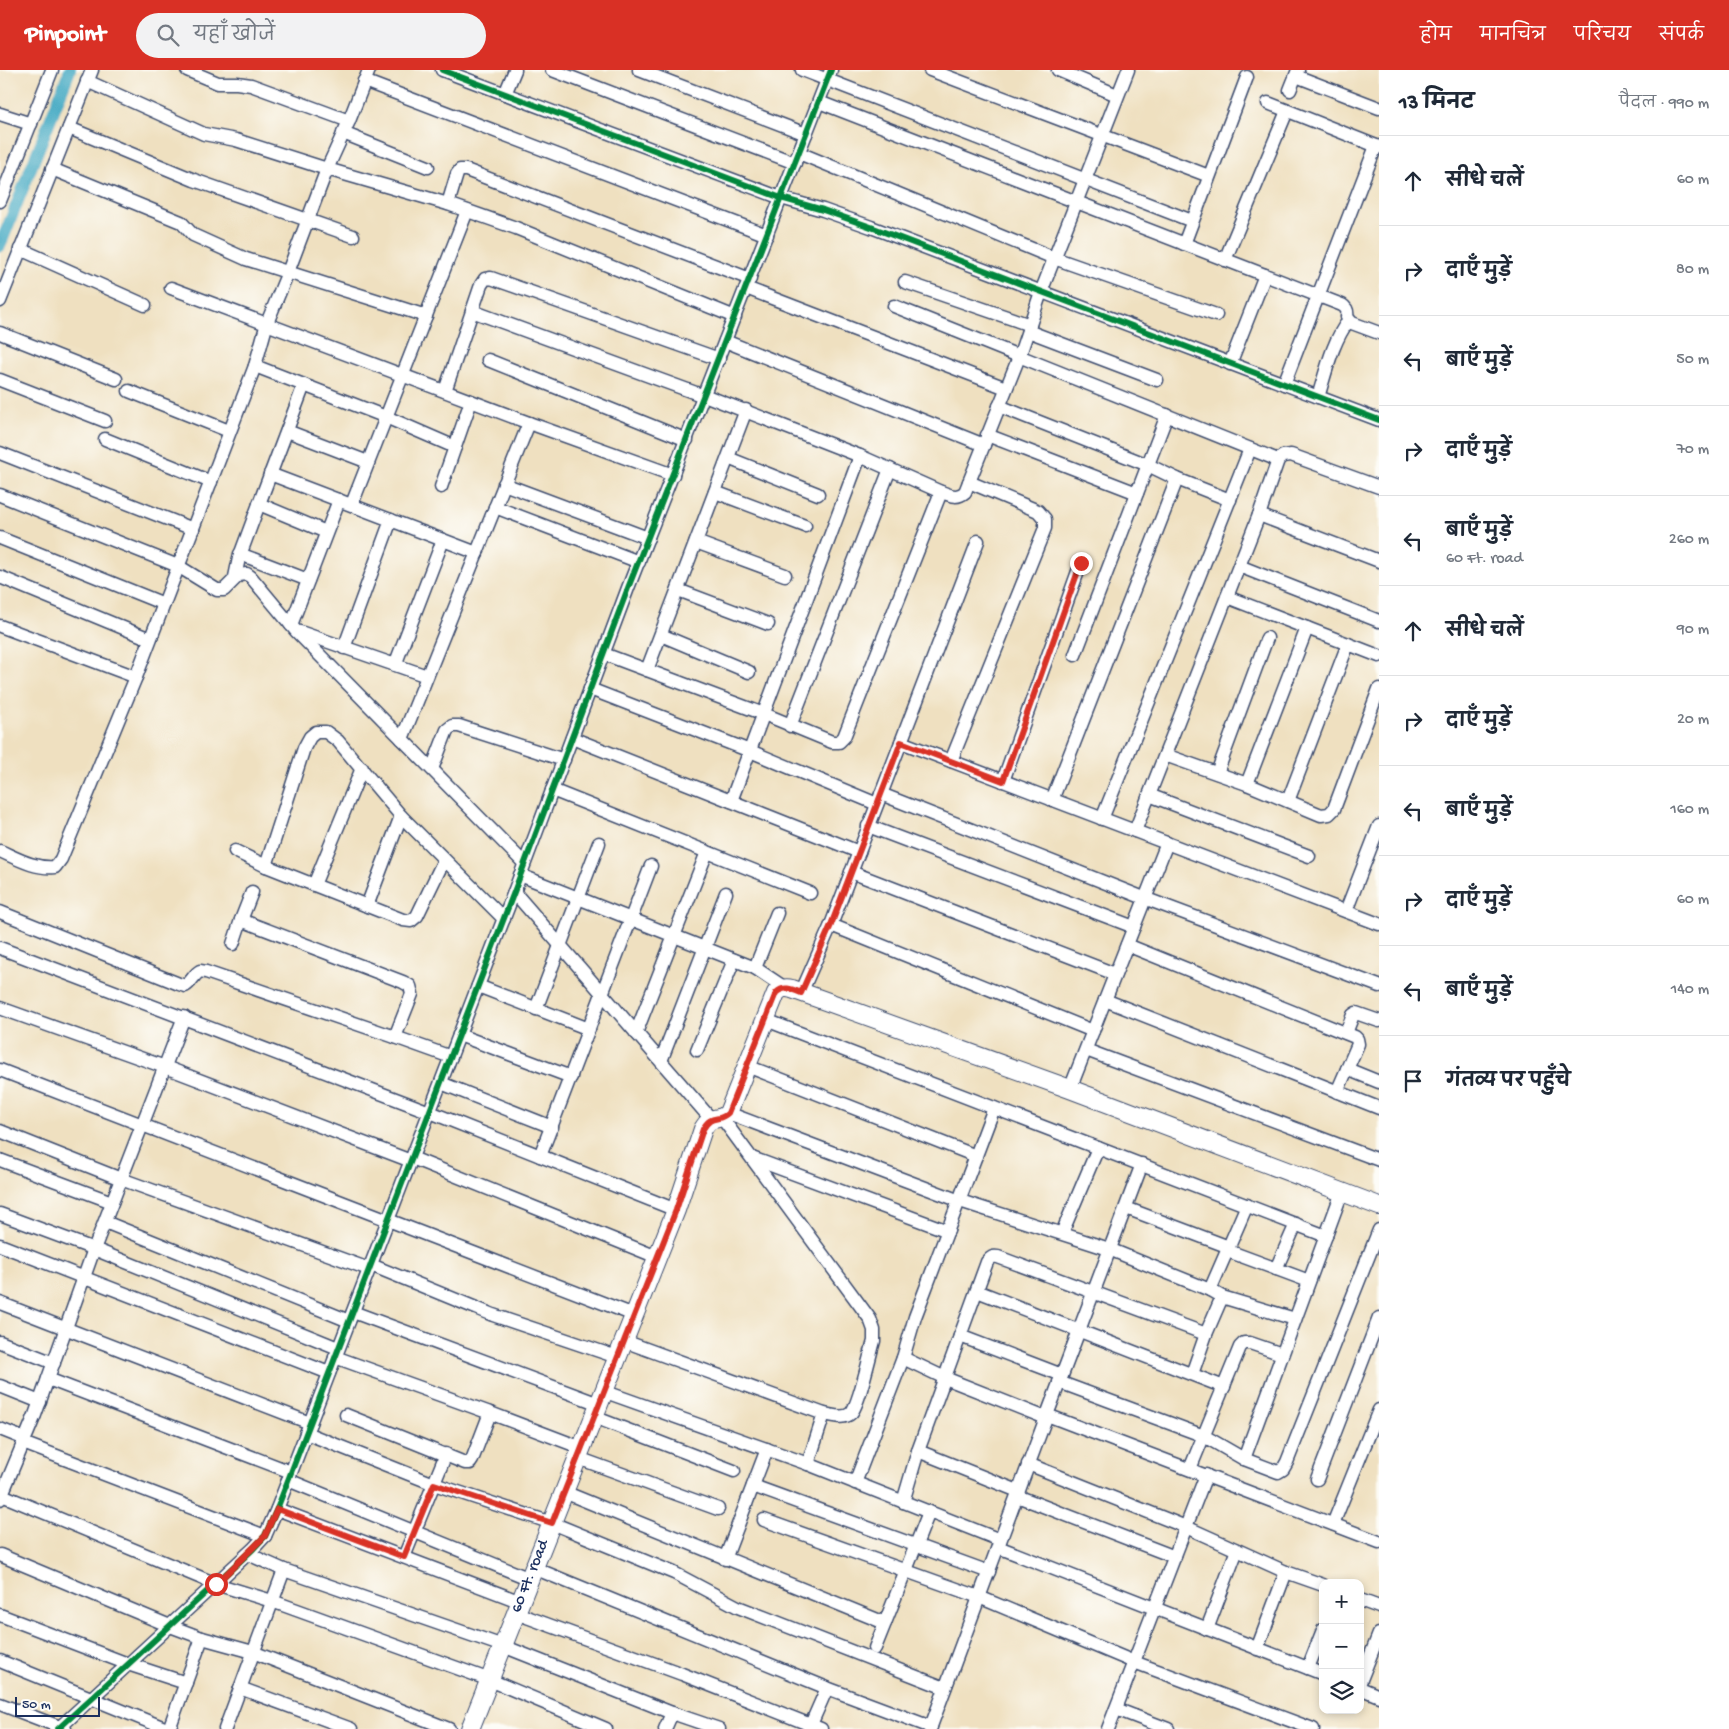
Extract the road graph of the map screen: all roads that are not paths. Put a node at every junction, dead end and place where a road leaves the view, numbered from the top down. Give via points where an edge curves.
1 (52, 70) edge
2 (187, 70) edge
3 (442, 70) edge
4 (515, 70) edge
5 (552, 70) edge
6 (639, 70) edge
7 (802, 70) edge
8 (930, 70) edge
9 (1058, 70) edge
10 (1128, 70) edge
11 (1297, 73) edge
12 (465, 74) edge
13 (829, 75) edge
14 (90, 76) edge
15 (367, 76) edge
16 (1247, 77) dead end
17 (1290, 90) dead end
18 (505, 94) junction
19 (1117, 95) junction
20 (819, 102) junction
21 (1268, 104) dead end
22 (1379, 108) edge
23 (1287, 111) junction
24 (0, 114) edge
25 (31, 124) junction
26 (346, 127) junction
27 (69, 128) junction
28 (806, 134) junction
29 (1103, 135) junction
30 (1378, 146) edge
31 (797, 158) junction
32 (428, 167) dead end
33 (52, 169) junction
34 (327, 169) junction
35 (5, 172) edge
36 (1209, 176) junction
37 (1086, 179) junction
38 (781, 198) junction
39 (0, 201) edge
40 (1077, 202) junction
41 (448, 204) junction
42 (467, 211) junction
43 (307, 220) junction
44 (1192, 221) junction
45 (767, 235) junction
46 (353, 236) dead end
47 (1184, 244) junction
48 (20, 249) junction
49 (1054, 258) junction
50 (1225, 260) junction
51 (288, 272) junction
52 (1265, 275) junction
53 (905, 282) dead end
54 (748, 284) junction
55 (171, 288) dead end
56 (1041, 292) junction
57 (1318, 296) junction
58 (0, 301) edge
59 (145, 304) dead end
60 (894, 306) dead end
61 (472, 311) junction
62 (1216, 315) dead end
63 (426, 316) junction
64 (735, 317) junction
65 (1349, 320) junction
66 (267, 323) junction
67 (1029, 328) junction
68 (1379, 332) edge
69 (0, 333) edge
70 (726, 341) junction
71 (1019, 356) junction
72 (719, 359) junction
73 (488, 360) dead end
74 (1230, 364) junction
75 (255, 366) junction
76 (403, 374) junction
77 (116, 379) dead end
78 (0, 380) edge
79 (1157, 380) dead end
80 (1284, 384) junction
81 (304, 385) junction
82 (1006, 388) junction
83 (129, 391) dead end
84 (445, 391) junction
85 (704, 396) junction
86 (1318, 397) junction
87 (471, 401) junction
88 (999, 406) junction
89 (746, 410) junction
90 (1167, 415) junction
91 (386, 417) junction
92 (1379, 420) edge
93 (105, 421) dead end
94 (528, 423) junction
95 (229, 431) junction
96 (287, 431) junction
97 (105, 439) dead end
98 (687, 440) junction
99 (985, 440) junction
100 (455, 447) junction
101 (1250, 448) junction
102 (0, 453) edge
103 (860, 456) junction
104 (728, 458) junction
105 (1278, 460) junction
106 (368, 462) junction
107 (1148, 465) junction
108 (890, 469) junction
109 (270, 474) junction
110 (673, 476) junction
111 (1177, 479) junction
112 (211, 482) junction
113 (969, 482) junction
114 (504, 484) junction
115 (441, 487) dead end
116 (1379, 487) edge
117 (715, 492) junction
118 (941, 492) junction
119 (1137, 493) junction
120 (818, 494) dead end
121 (0, 495) edge
122 (339, 500) junction
123 (1230, 500) junction
124 (259, 504) junction
125 (352, 504) junction
126 (495, 507) junction
127 (1259, 515) junction
128 (391, 520) junction
129 (805, 526) dead end
130 (193, 529) junction
131 (326, 532) junction
132 (0, 538) edge
133 (648, 538) junction
134 (443, 540) junction
135 (696, 542) junction
136 (978, 542) dead end
137 (477, 553) junction
138 (240, 554) junction
139 (1379, 561) edge
140 (639, 562) junction
141 (1081, 563) dead end
142 (178, 566) junction
143 (1238, 566) junction
144 (785, 575) dead end
145 (0, 577) edge
146 (235, 577) junction
147 (308, 580) junction
148 (678, 590) junction
149 (1227, 597) junction
150 (164, 604) junction
151 (1379, 621) edge
152 (768, 624) dead end
153 (0, 626) edge
154 (293, 628) junction
155 (1307, 628) junction
156 (661, 635) junction
157 (1267, 638) dead end
158 (150, 639) junction
159 (1348, 644) junction
160 (344, 648) junction
161 (604, 654) junction
162 (1075, 655) dead end
163 (1379, 656) edge
164 (395, 665) junction
165 (647, 670) junction
166 (749, 672) dead end
167 (427, 676) junction
168 (136, 677) junction
169 (1379, 688) edge
170 (590, 689) junction
171 (764, 714) junction
172 (790, 726) junction
173 (572, 738) junction
174 (402, 739) junction
175 (901, 742) junction
176 (750, 751) junction
177 (1165, 755) junction
178 (564, 760) junction
179 (951, 762) junction
180 (362, 768) junction
181 (432, 769) junction
182 (1217, 773) junction
183 (1003, 781) junction
184 (1247, 784) junction
185 (552, 790) junction
186 (1149, 795) junction
187 (879, 799) junction
188 (1052, 800) junction
189 (731, 801) junction
190 (1288, 801) junction
191 (401, 816) junction
192 (1102, 819) junction
193 (868, 826) junction
194 (1379, 826) edge
195 (1135, 831) junction
196 (599, 843) dead end
197 (1167, 843) junction
198 (0, 851) edge
199 (235, 851) dead end
200 (708, 852) junction
201 (858, 852) junction
202 (1374, 854) edge
203 (1309, 856) dead end
204 (444, 860) junction
205 (266, 866) junction
206 (652, 866) dead end
207 (522, 869) junction
208 (851, 872) junction
209 (314, 886) junction
210 (252, 892) dead end
211 (514, 892) junction
212 (726, 893) dead end
213 (810, 893) dead end
214 (579, 898) junction
215 (1144, 898) junction
216 (367, 906) junction
217 (1346, 911) junction
218 (0, 912) edge
219 (777, 913) dead end
220 (240, 920) junction
221 (504, 920) junction
222 (632, 920) junction
223 (1379, 924) edge
224 (831, 925) junction
225 (1134, 927) junction
226 (674, 936) junction
227 (233, 944) dead end
228 (1127, 945) junction
229 (560, 946) junction
230 (0, 948) edge
231 (704, 948) junction
232 (734, 960) junction
233 (755, 968) junction
234 (1115, 974) junction
235 (478, 986) junction
236 (1379, 986) edge
237 (793, 990) junction
238 (603, 995) junction
239 (1105, 1000) junction
240 (0, 1008) edge
241 (536, 1009) junction
242 (184, 1017) junction
243 (766, 1020) junction
244 (1379, 1021) edge
245 (589, 1029) junction
246 (1093, 1031) junction
247 (636, 1033) junction
248 (1346, 1033) junction
249 (459, 1035) junction
250 (395, 1037) junction
251 (697, 1050) dead end
252 (1086, 1050) junction
253 (451, 1058) junction
254 (660, 1061) junction
255 (747, 1066) junction
256 (165, 1067) junction
257 (1347, 1069) junction
258 (0, 1070) edge
259 (571, 1077) junction
260 (1379, 1082) edge
261 (441, 1083) junction
262 (1070, 1089) junction
263 (1338, 1092) junction
264 (994, 1108) junction
265 (1379, 1108) edge
266 (430, 1112) junction
267 (720, 1116) junction
268 (142, 1126) junction
269 (552, 1126) junction
270 (0, 1131) edge
271 (1098, 1148) junction
272 (540, 1156) junction
273 (976, 1156) junction
274 (752, 1158) junction
275 (412, 1159) junction
276 (0, 1160) edge
277 (1379, 1160) edge
278 (1142, 1164) junction
279 (121, 1179) junction
280 (1342, 1192) junction
281 (960, 1201) junction
282 (112, 1202) junction
283 (1247, 1204) junction
284 (1379, 1206) edge
285 (1126, 1208) junction
286 (676, 1210) junction
287 (0, 1214) edge
288 (389, 1219) junction
289 (105, 1222) junction
290 (1296, 1224) junction
291 (1379, 1230) edge
292 (948, 1231) junction
293 (1062, 1233) junction
294 (1326, 1236) junction
295 (0, 1245) edge
296 (94, 1249) junction
297 (1228, 1249) junction
298 (1109, 1250) junction
299 (657, 1257) junction
300 (370, 1267) junction
301 (1276, 1269) junction
302 (84, 1277) junction
303 (1309, 1281) junction
304 (1210, 1290) junction
305 (977, 1291) junction
306 (1093, 1293) junction
307 (1222, 1297) junction
308 (0, 1303) edge
309 (634, 1315) junction
310 (351, 1316) junction
311 (1379, 1318) edge
312 (1295, 1319) junction
313 (66, 1328) junction
314 (1079, 1330) junction
315 (1206, 1334) junction
316 (960, 1336) junction
317 (624, 1341) junction
318 (0, 1342) edge
319 (337, 1353) junction
320 (1282, 1354) junction
321 (617, 1357) junction
322 (904, 1358) junction
323 (54, 1363) junction
324 (330, 1373) junction
325 (1192, 1374) junction
326 (945, 1378) junction
327 (1060, 1378) junction
328 (48, 1379) junction
329 (0, 1386) edge
330 (1224, 1387) junction
331 (40, 1402) junction
332 (599, 1404) junction
333 (1379, 1410) edge
334 (490, 1413) junction
335 (824, 1414) junction
336 (346, 1415) dead end
337 (1046, 1416) junction
338 (308, 1428) junction
339 (0, 1429) edge
340 (1204, 1436) junction
341 (24, 1441) junction
342 (766, 1450) junction
343 (918, 1451) junction
344 (580, 1453) junction
345 (446, 1454) junction
346 (1244, 1459) junction
347 (808, 1464) junction
348 (1028, 1464) junction
349 (1190, 1469) junction
350 (734, 1471) dead end
351 (1206, 1475) junction
352 (290, 1476) junction
353 (4, 1479) edge
354 (1317, 1479) dead end
355 (855, 1483) junction
356 (434, 1484) junction
357 (753, 1486) junction
358 (564, 1492) junction
359 (1017, 1494) junction
360 (1, 1497) edge
361 (903, 1502) junction
362 (277, 1509) junction
363 (718, 1509) dead end
364 (929, 1512) junction
365 (764, 1520) dead end
366 (552, 1523) junction
367 (1333, 1524) junction
368 (1186, 1527) junction
369 (413, 1531) junction
370 (265, 1536) junction
371 (1379, 1542) edge
372 (999, 1544) junction
373 (916, 1546) junction
374 (1237, 1550) junction
375 (248, 1554) junction
376 (0, 1555) edge
377 (404, 1557) junction
378 (1174, 1557) junction
379 (725, 1558) junction
380 (284, 1570) junction
381 (906, 1571) junction
382 (989, 1572) junction
383 (1286, 1572) junction
384 (532, 1574) junction
385 (216, 1584) junction
386 (1319, 1584) edge
387 (979, 1597) junction
388 (272, 1601) junction
389 (1364, 1601) edge
390 (519, 1607) junction
391 (1379, 1607) edge
392 (1154, 1609) junction
393 (0, 1615) edge
394 (885, 1623) junction
395 (170, 1626) junction
396 (1207, 1629) junction
397 (1379, 1634) edge
398 (202, 1638) junction
399 (1319, 1640) edge
400 (503, 1646) junction
401 (875, 1648) dead end
402 (1257, 1649) junction
403 (253, 1652) junction
404 (0, 1661) edge
405 (1134, 1662) junction
406 (128, 1664) junction
407 (1308, 1668) junction
408 (1319, 1672) edge
409 (1364, 1672) edge
410 (490, 1680) junction
411 (186, 1683) junction
412 (240, 1688) junction
413 (827, 1688) junction
414 (945, 1688) junction
415 (1364, 1690) edge
416 (1379, 1696) edge
417 (91, 1699) junction
418 (0, 1704) edge
419 (1116, 1709) junction
420 (672, 1713) junction
421 (61, 1728) edge
422 (230, 1728) edge
423 (814, 1728) edge
424 (930, 1728) edge
425 (168, 1729) edge
426 (351, 1729) edge
427 (448, 1729) edge
428 (470, 1729) edge
429 (606, 1729) edge
430 (665, 1729) edge
431 (719, 1729) edge
432 (1108, 1729) edge
433 (1168, 1729) edge
434 (1313, 1729) edge

1 - 25 street
2 - 26 street via 218,83 251,85
3 - 12 street
4 - 18 street
5 - 31 street
6 - 28 street
7 - 13 street
8 - 29 street
9 - 19 street
10 - 19 street
11 - 17 street
11 - 22 street
12 - 18 street
13 - 20 street
13 - 37 street
14 - 27 street
14 - 34 street via 204,134 236,140
15 - 26 street
15 - 45 street
16 - 36 street
18 - 38 street
19 - 29 street
20 - 28 street
20 - 40 street
21 - 23 street
23 - 30 street
23 - 50 street
24 - 25 street
25 - 35 street
26 - 32 street
26 - 34 street
27 - 33 street
27 - 43 street via 194,180
28 - 31 street
29 - 36 street
29 - 37 street
30 - 57 street
31 - 38 street
31 - 49 street
33 - 48 street
33 - 51 street via 181,222 193,235 246,259
34 - 41 street
34 - 43 street
35 - 39 street
36 - 44 street
37 - 40 street
37 - 44 street
38 - 45 street
38 - 56 street via 824,210
40 - 47 street
40 - 49 street
41 - 42 street
41 - 54 street via 457,174 466,170
42 - 63 street
42 - 64 street
43 - 46 street
43 - 51 street
44 - 47 street
45 - 54 street
47 - 50 street
48 - 58 street
48 - 59 street
49 - 56 street
49 - 62 street
50 - 52 street
51 - 63 street
51 - 66 street
52 - 57 street
52 - 74 street
53 - 67 street
54 - 64 street
54 - 82 street
55 - 66 street
56 - 67 street
56 - 74 street
57 - 65 street via 1346,308
57 - 80 street
60 - 71 street
61 - 72 street via 485,278 492,278
61 - 84 street
61 - 85 street
63 - 76 street
64 - 70 street
65 - 68 street
65 - 86 street via 1337,340
66 - 75 street
66 - 76 street
67 - 71 street
67 - 79 street
69 - 77 street
70 - 72 street
70 - 99 street
71 - 82 street
71 - 90 street
72 - 85 street
73 - 98 street
74 - 80 street
75 - 81 street
75 - 95 street
76 - 84 street
76 - 91 street
78 - 93 street
80 - 86 street
81 - 91 street
81 - 96 street
82 - 88 street
83 - 95 street
84 - 87 street
85 - 89 street
85 - 98 street
86 - 92 street
87 - 94 street
87 - 100 street
88 - 99 street
88 - 107 street
89 - 103 street
89 - 104 street
90 - 101 street
90 - 107 street
91 - 100 street
91 - 106 street
94 - 110 street
94 - 114 street
95 - 112 street
96 - 106 street
96 - 109 street
97 - 112 street
98 - 110 street
99 - 113 street
99 - 119 street
100 - 115 street
101 - 105 street
101 - 123 street
102 - 130 street
103 - 108 street
103 - 171 street
104 - 117 street
104 - 120 street
105 - 116 street via 1291,456
105 - 127 street
106 - 125 street
107 - 111 street
107 - 119 street
108 - 118 street
108 - 172 street
109 - 122 street
109 - 124 street
110 - 133 street
111 - 123 street
111 - 188 street
112 - 130 street
113 - 118 street via 961,496
113 - 179 street via 1038,512 1045,519
114 - 126 street
114 - 133 street
117 - 129 street
117 - 135 street
118 - 172 street via 844,737 839,742 832,742
119 - 162 street
121 - 142 street
122 - 125 street
122 - 131 street
123 - 192 street
124 - 131 street
124 - 138 street
125 - 128 street
126 - 137 street
126 - 140 street
127 - 139 street
127 - 143 street
128 - 134 street
128 - 160 street
130 - 142 street
131 - 147 street
132 - 150 street
133 - 140 street
134 - 137 street
134 - 164 street
135 - 144 street
135 - 148 street
136 - 175 street
137 - 167 street
138 - 146 street
138 - 147 street
140 - 161 street
141 - 183 street
142 - 146 street via 221,591 228,588
142 - 150 street
143 - 149 street
143 - 151 street
145 - 158 street
146 - 154 street via 243,574 251,577
147 - 154 street
148 - 152 street
148 - 156 street
149 - 155 street
149 - 177 street
150 - 158 street
153 - 168 street
154 - 160 street
154 - 174 street
155 - 159 street
155 - 184 street
156 - 165 street
156 - 166 street
157 - 182 street
158 - 168 street
159 - 163 street
159 - 190 street
160 - 164 street
161 - 165 street
161 - 170 street
164 - 167 street
165 - 171 street
167 - 174 street
168 - 198 street via 55,867 33,866
169 - 190 street via 1334,809 1321,815
170 - 173 street
170 - 176 street
171 - 172 street
171 - 176 street
173 - 178 street
173 - 189 street
174 - 181 street
175 - 179 street
175 - 187 street
176 - 187 street
176 - 189 street
177 - 182 street
177 - 186 street
178 - 181 street via 452,726 447,730
178 - 185 street
179 - 183 street
180 - 191 street
180 - 205 street via 326,732 316,732 310,737
180 - 209 street
181 - 207 street
182 - 184 street
183 - 188 street
184 - 190 street
185 - 200 street
185 - 207 street
186 - 195 street
186 - 203 street
187 - 193 street
187 - 215 street
188 - 192 street
189 - 201 street
191 - 204 street
191 - 216 street
192 - 195 street
193 - 201 street
193 - 225 street
194 - 202 street
195 - 197 street
196 - 214 street
197 - 215 street
197 - 217 street
199 - 205 street
200 - 213 street
200 - 226 street
201 - 208 street
202 - 217 street
204 - 216 street via 417,916 411,921
204 - 221 street
205 - 209 street
206 - 222 street
207 - 211 street
207 - 214 street
208 - 224 street
208 - 234 street
209 - 216 street
210 - 220 street
211 - 221 street
211 - 229 street
212 - 231 street
214 - 222 street
214 - 229 street
215 - 225 street
215 - 236 street
217 - 223 street
218 - 250 street via 185,986 195,974 206,972
219 - 233 street
220 - 227 street
220 - 250 street via 410,986 412,994
221 - 235 street
222 - 226 street
222 - 238 street
224 - 237 street
224 - 246 street
225 - 228 street
226 - 231 street
226 - 247 street
228 - 234 street
228 - 248 street
229 - 238 street
229 - 241 street
230 - 242 street
231 - 232 street
231 - 254 street
232 - 233 street
232 - 251 street
233 - 237 street
234 - 239 street
235 - 241 street
235 - 249 street
237 - 243 street, 60 Ft. road via 780,989 776,993
237 - 262 street
238 - 245 street
238 - 247 street
239 - 246 street
239 - 263 street
240 - 256 street
241 - 245 street
242 - 256 street
242 - 266 street
243 - 255 street, 60 Ft. road
243 - 264 street
244 - 248 street via 1356,1013
245 - 259 street
246 - 252 street
247 - 254 street
248 - 257 street via 1358,1039
249 - 253 street
249 - 259 street
250 - 253 street
252 - 262 street
252 - 277 street
253 - 261 street
254 - 267 street
255 - 267 street, 60 Ft. road
255 - 273 street
256 - 268 street
256 - 275 street
257 - 260 street
257 - 263 street
258 - 268 street
259 - 269 street
261 - 266 street
261 - 269 street
262 - 280 street
263 - 265 street
264 - 271 street
264 - 273 street
266 - 272 street
266 - 275 street
267 - 274 street
267 - 281 street
267 - 286 street, 60 Ft. road via 706,1123 703,1129
268 - 279 street
268 - 288 street
269 - 272 street
270 - 279 street
271 - 278 street
271 - 293 street
272 - 286 street
273 - 281 street
274 - 292 street
274 - 335 street via 870,1319 874,1330 874,1341 856,1404 850,1414 842,1417
275 - 288 street
275 - 299 street
276 - 282 street
278 - 283 street
278 - 285 street
279 - 282 street
279 - 300 street
280 - 284 street
280 - 294 street
281 - 292 street
281 - 293 street
282 - 289 street
283 - 290 street
283 - 297 street
285 - 297 street
285 - 298 street
286 - 299 street, 60 Ft. road
287 - 296 street
288 - 300 street
288 - 309 street
289 - 296 street
289 - 310 street
290 - 294 street
290 - 301 street
291 - 346 street via 1283,1469 1278,1472
292 - 322 street via 915,1317
293 - 298 street
294 - 303 street
295 - 302 street
296 - 302 street
296 - 319 street
297 - 301 street
297 - 304 street
298 - 304 street
298 - 306 street
299 - 309 street, 60 Ft. road
300 - 310 street
300 - 321 street via 493,1315
301 - 303 street
302 - 313 street
302 - 324 street
303 - 312 street
304 - 307 street
305 - 306 street via 987,1262 994,1256
305 - 314 street
305 - 316 street
306 - 314 street
306 - 315 street
307 - 312 street
307 - 315 street
308 - 313 street
309 - 317 street, 60 Ft. road
310 - 319 street
310 - 332 street
311 - 354 street
312 - 320 street
313 - 323 street
313 - 338 street
314 - 325 street
314 - 327 street
315 - 325 street
316 - 326 street
316 - 327 street
317 - 321 street, 60 Ft. road
317 - 335 street
318 - 323 street
319 - 324 street
319 - 334 street
320 - 330 street via 1244,1343
320 - 346 street
321 - 332 street, 60 Ft. road
322 - 326 street
322 - 355 street
323 - 328 street
324 - 338 street
325 - 330 street
326 - 337 street
326 - 343 street
327 - 337 street
327 - 340 street
328 - 331 street
328 - 352 street
329 - 331 street
330 - 340 street
331 - 341 street
332 - 342 street
332 - 344 street, 60 Ft. road
332 - 350 street
333 - 367 street
334 - 344 street
334 - 345 street via 470,1463
335 - 347 street
336 - 345 street
337 - 348 street
337 - 349 street
338 - 352 street
338 - 356 street
339 - 341 street
340 - 346 street
340 - 349 street
341 - 353 street
341 - 370 street
342 - 347 street
342 - 357 street
343 - 359 street
343 - 361 street
344 - 358 street, 60 Ft. road
344 - 363 street
345 - 356 street
347 - 355 street
348 - 359 street
348 - 368 street
349 - 351 street
351 - 367 street
351 - 368 street
352 - 362 street
352 - 369 street
353 - 360 street
355 - 361 street
356 - 366 street
356 - 369 street
357 - 373 street
357 - 379 street
358 - 366 street, 60 Ft. road
358 - 379 street
359 - 372 street
359 - 378 street
360 - 385 street
361 - 364 street
362 - 370 street
362 - 377 street
364 - 372 street
364 - 373 street
365 - 381 street
366 - 384 street, 60 Ft. road
366 - 414 street via 674,1573 738,1607
367 - 371 street
368 - 374 street
368 - 378 street
369 - 377 street
369 - 384 street
370 - 375 street
372 - 382 street
372 - 392 street
373 - 381 street
373 - 382 street
374 - 383 street
374 - 396 street
375 - 380 street
375 - 385 street
376 - 395 street
377 - 390 street
378 - 392 street
379 - 394 street
380 - 388 street
380 - 400 street
381 - 387 street
381 - 394 street
382 - 387 street
383 - 386 street
383 - 402 street
384 - 390 street, 60 Ft. road
384 - 413 street
385 - 388 street
385 - 395 street
387 - 405 street
387 - 414 street
388 - 403 street
388 - 410 street
389 - 391 street
390 - 400 street, 60 Ft. road
390 - 423 street
392 - 396 street
392 - 405 street
393 - 406 street
394 - 401 street
395 - 398 street
395 - 406 street
396 - 402 street
397 - 409 street
398 - 403 street
398 - 411 street
399 - 407 street
400 - 410 street, 60 Ft. road
400 - 420 street
402 - 407 street
403 - 412 street
403 - 427 street
404 - 417 street
405 - 419 street
405 - 434 street
406 - 411 street
406 - 417 street
407 - 408 street
410 - 428 street, 60 Ft. road
410 - 429 street
411 - 425 street
412 - 422 street
412 - 426 street
413 - 423 street
413 - 424 street
414 - 424 street
415 - 416 street
417 - 421 street
417 - 425 street
418 - 421 street
419 - 432 street
419 - 433 street
420 - 430 street
420 - 431 street

